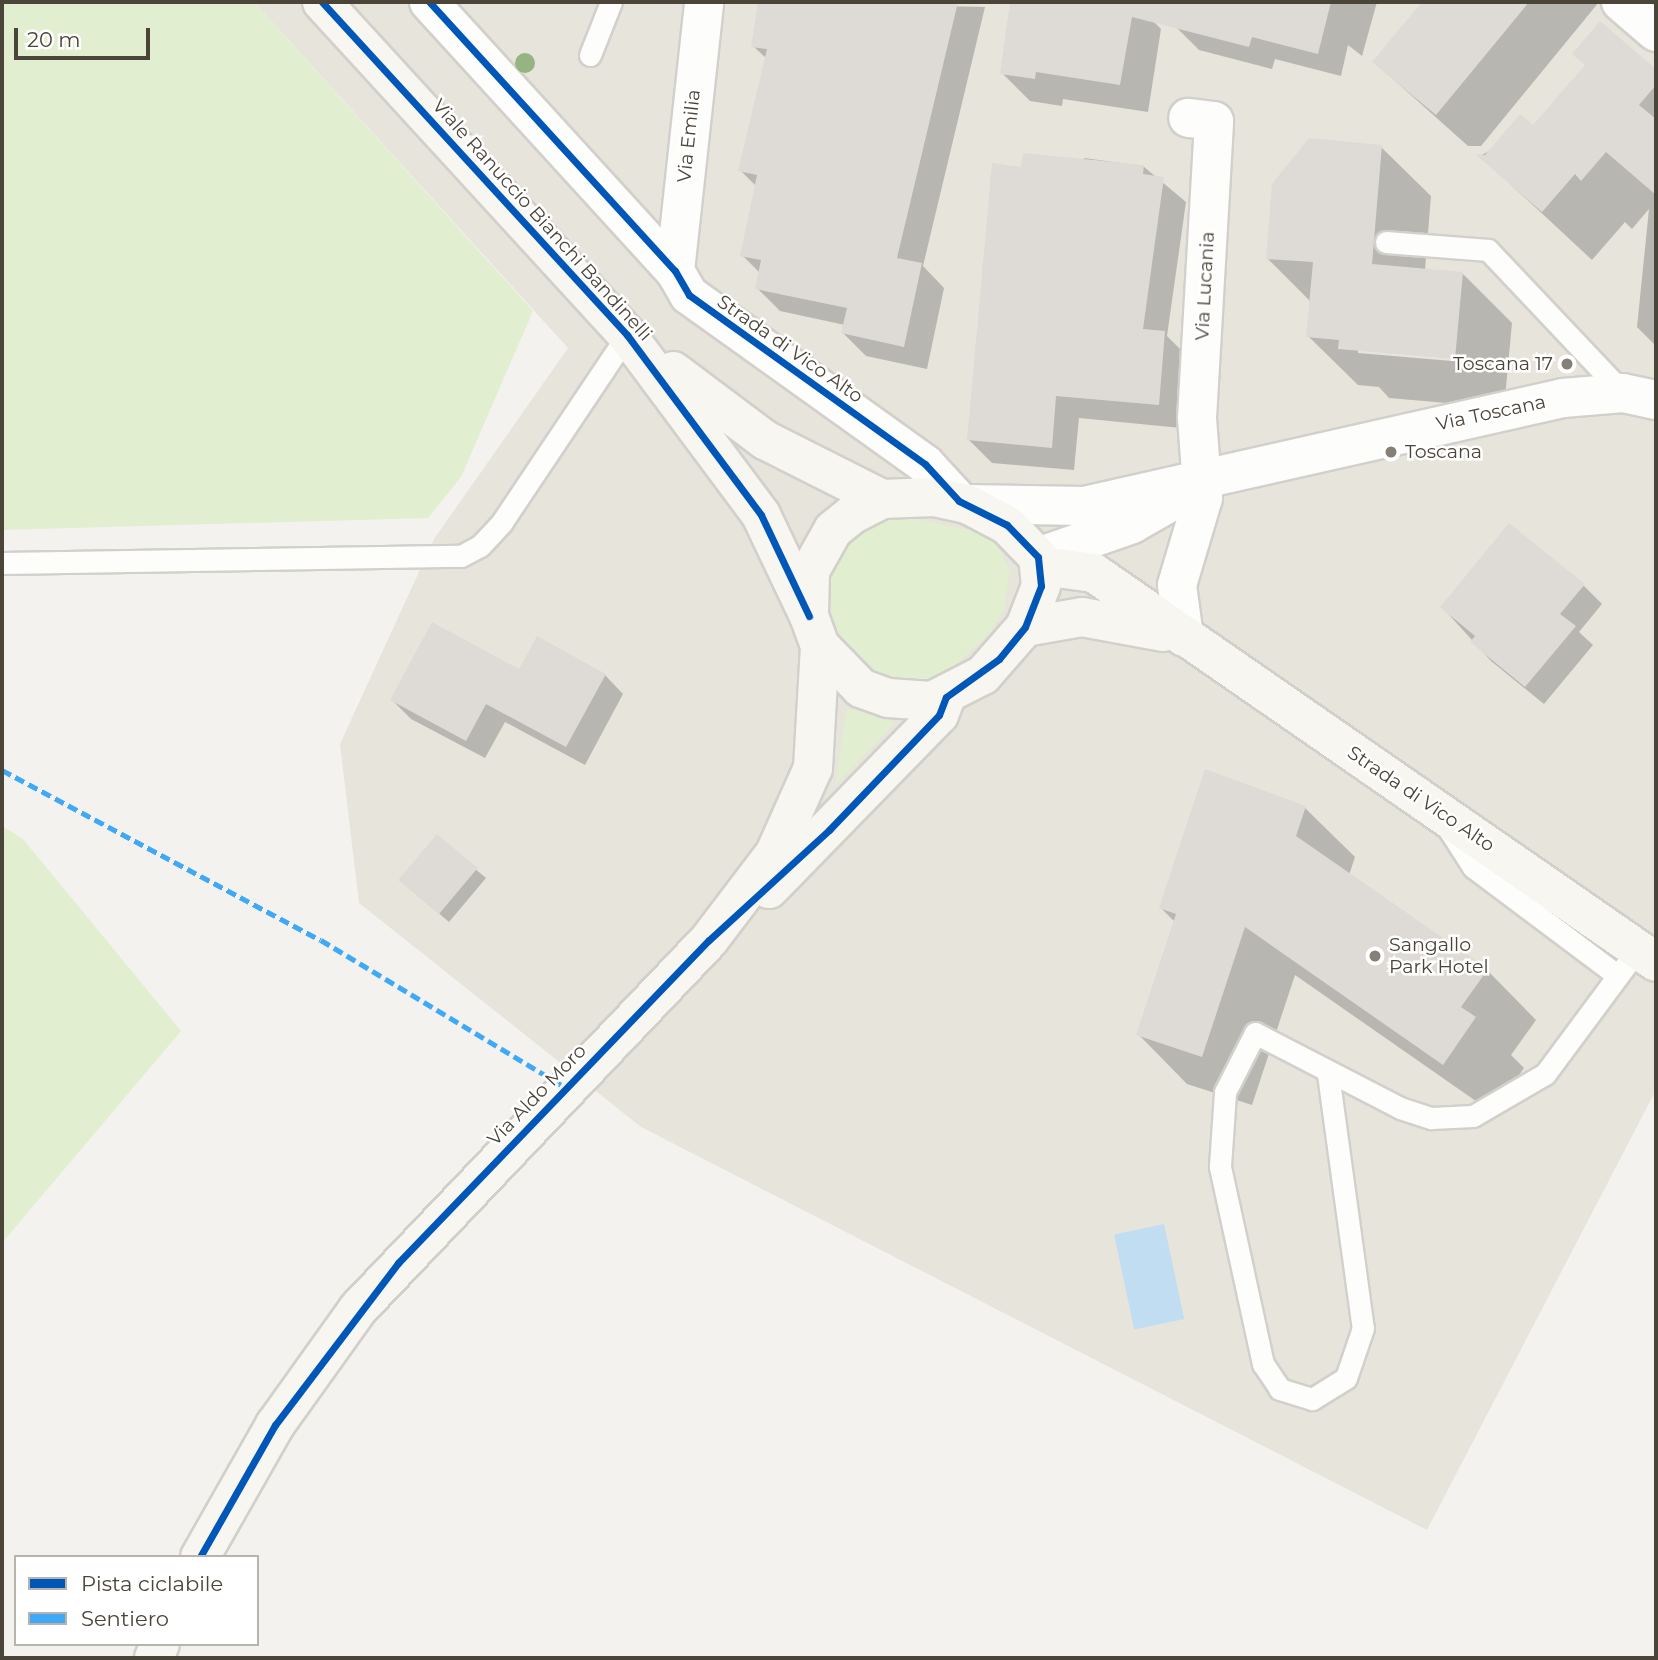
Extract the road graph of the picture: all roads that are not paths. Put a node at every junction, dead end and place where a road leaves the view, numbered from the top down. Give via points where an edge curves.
1 (322, 2) edge
2 (429, 2) edge
3 (611, 2) edge
4 (704, 2) edge
5 (1621, 2) edge
6 (1656, 32) edge
7 (590, 55) dead end
8 (1188, 118) dead end
9 (1386, 242) dead end
10 (675, 271) junction
11 (627, 335) junction
12 (1640, 397) edge
13 (1204, 477) junction
14 (882, 499) junction
15 (963, 503) junction
16 (1040, 561) junction
17 (2, 562) edge
18 (1025, 627) junction
19 (814, 631) junction
20 (1184, 637) junction
21 (946, 697) junction
22 (709, 940) junction
23 (1638, 962) edge
24 (1328, 1073) junction
25 (201, 1555) edge

1 - 11 street, Viale Ranuccio Bianchi Bandinelli
2 - 10 street, Strada di Vico Alto
3 - 7 lane
4 - 10 street, Via Emilia
5 - 6 street
8 - 13 street, Via Lucania via 1214,121 1197,418
9 - 12 lane via 1488,250
10 - 15 street, Strada di Vico Alto via 697,302 925,464
11 - 14 street, Viale Ranuccio Bianchi Bandinelli via 765,440
11 - 17 lane via 489,538 461,556
11 - 19 street, Viale Ranuccio Bianchi Bandinelli via 761,515
12 - 13 street, Via Toscana via 1563,398
13 - 15 street, Via Toscana via 1084,506
13 - 16 street, Via Toscana via 1171,504 1132,524
13 - 20 street via 1201,518 1177,585
14 - 15 street, Strada di Vico Alto
14 - 19 street via 833,530 817,554 807,587
15 - 16 street, Strada di Vico Alto via 1007,525
16 - 18 street
16 - 20 street, Strada di Vico Alto via 1094,573
18 - 20 street, Strada di Vico Alto via 1112,619
18 - 21 street via 983,675
19 - 21 street via 861,688 917,702
19 - 22 street, Via Aldo Moro via 819,733 802,803 775,853
20 - 23 street, Strada di Vico Alto via 1433,806
21 - 22 street, Via Aldo Moro via 939,715 829,830
22 - 25 street, Via Aldo Moro via 358,1309 275,1425
23 - 24 lane via 1545,1073 1482,1113 1431,1118
24 - 24 lane via 1255,1034 1220,1113 1220,1166 1263,1364 1280,1389 1312,1399 1346,1378 1363,1328

